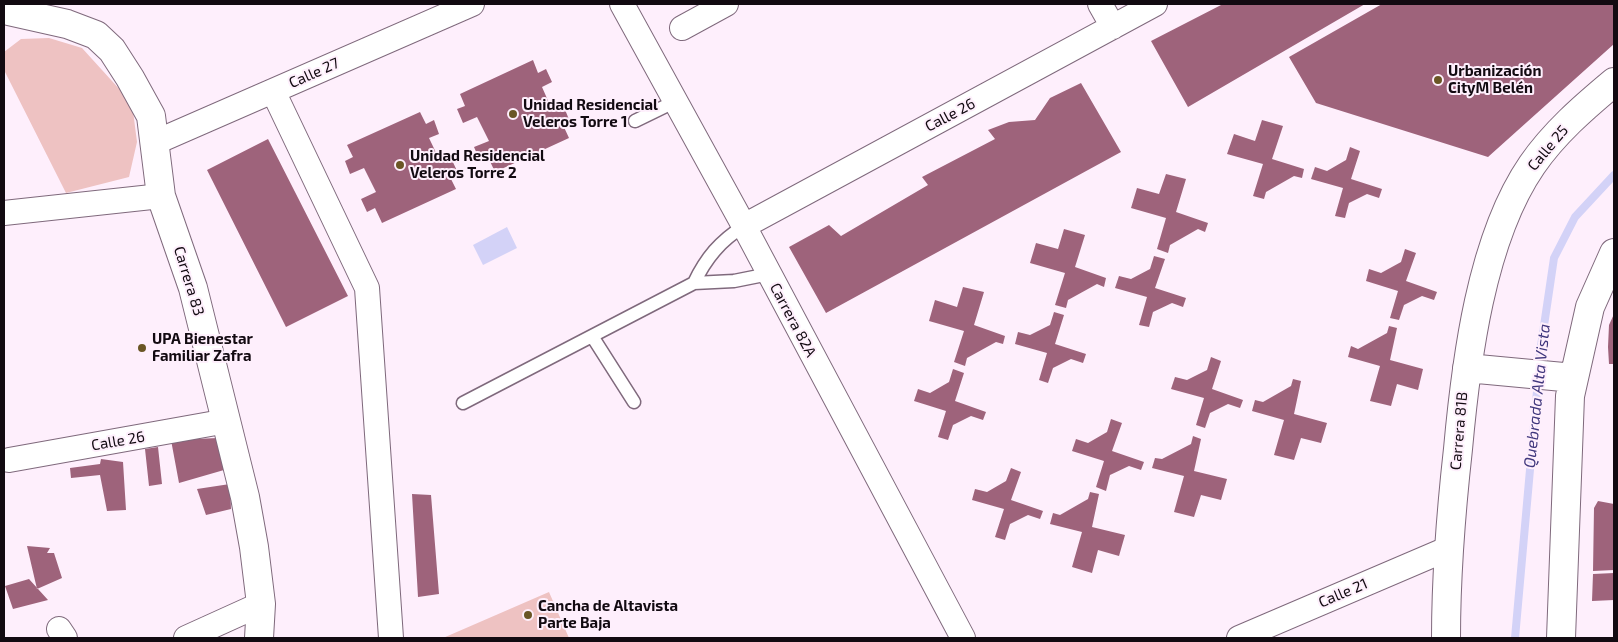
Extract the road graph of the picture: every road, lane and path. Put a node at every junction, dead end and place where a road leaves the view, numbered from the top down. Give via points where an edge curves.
1 (472, 4) edge
2 (622, 4) edge
3 (726, 4) edge
4 (1100, 4) edge
5 (1156, 4) edge
6 (6, 9) edge
7 (1113, 27) junction
8 (682, 28) dead end
9 (1614, 82) edge
10 (273, 90) junction
11 (676, 101) junction
12 (636, 121) dead end
13 (156, 142) junction
14 (161, 196) junction
15 (4, 213) edge
16 (744, 226) junction
17 (1500, 227) joint
18 (1614, 253) edge
19 (769, 274) junction
20 (694, 283) junction
21 (592, 336) junction
22 (1471, 378) junction
23 (1566, 386) junction
24 (634, 402) dead end
25 (463, 403) dead end
26 (227, 422) junction
27 (10, 460) dead end
28 (1447, 549) junction
29 (260, 604) junction
30 (186, 638) edge
31 (259, 638) edge
32 (391, 638) edge
33 (963, 638) edge
34 (1239, 638) edge
35 (1446, 638) edge
36 (1561, 638) edge

1 - 10 street, Calle 27
2 - 11 street, Carrera 82A
3 - 8 street
4 - 7 street
5 - 7 street, Calle 26
6 - 13 street, Carrera 83 via 67,24 96,36 112,50 151,116
7 - 16 street, Calle 26
9 - 17 street, Calle 25 via 1552,139 1531,166
10 - 13 street, Calle 27
10 - 32 street via 367,288
11 - 12 lane
11 - 16 street, Carrera 82A
13 - 14 street, Carrera 83
14 - 15 street
14 - 26 street, Carrera 83 via 194,288
16 - 19 street, Carrera 82A
16 - 20 lane via 704,261
17 - 22 street, Carrera 81B via 1486,275
18 - 23 street via 1590,307
19 - 20 lane via 734,281
19 - 33 street, Carrera 82A
20 - 21 lane
21 - 24 lane
21 - 25 lane
22 - 23 street
22 - 28 street, Carrera 81B
23 - 36 street
26 - 27 street, Calle 26
26 - 29 street, Carrera 83 via 251,530
28 - 34 street, Calle 21
28 - 35 street, Carrera 81B
29 - 30 street
29 - 31 street, Carrera 83

